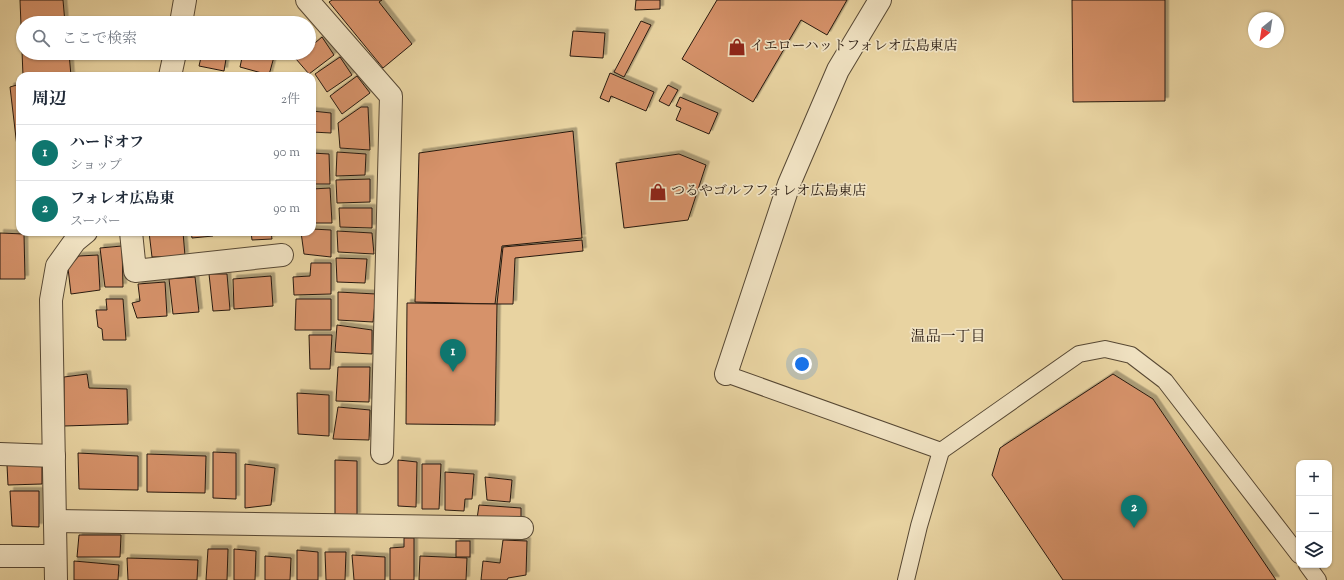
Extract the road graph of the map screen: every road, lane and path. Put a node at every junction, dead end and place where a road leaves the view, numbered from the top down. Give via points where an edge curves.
1 (185, 0) edge
2 (307, 0) edge
3 (880, 0) edge
4 (182, 16) edge
5 (81, 236) edge
6 (131, 236) edge
7 (282, 255) dead end
8 (726, 374) joint
9 (941, 451) junction
10 (382, 453) dead end
11 (0, 454) edge
12 (54, 456) junction
13 (55, 521) junction
14 (522, 528) dead end
15 (1296, 551) edge
16 (0, 556) edge
17 (55, 556) junction
18 (1309, 568) edge
19 (56, 580) edge
20 (906, 580) edge
21 (1318, 580) edge

1 - 4 street
2 - 10 street via 391,96
3 - 8 street via 838,70 789,184
5 - 12 street via 57,266 51,300
6 - 7 street via 135,271
8 - 9 lane
9 - 15 lane via 1079,354 1105,350 1131,355 1165,381
9 - 20 lane
11 - 12 street
12 - 13 street
13 - 14 street
13 - 17 street
16 - 17 street
17 - 19 street
18 - 21 lane

